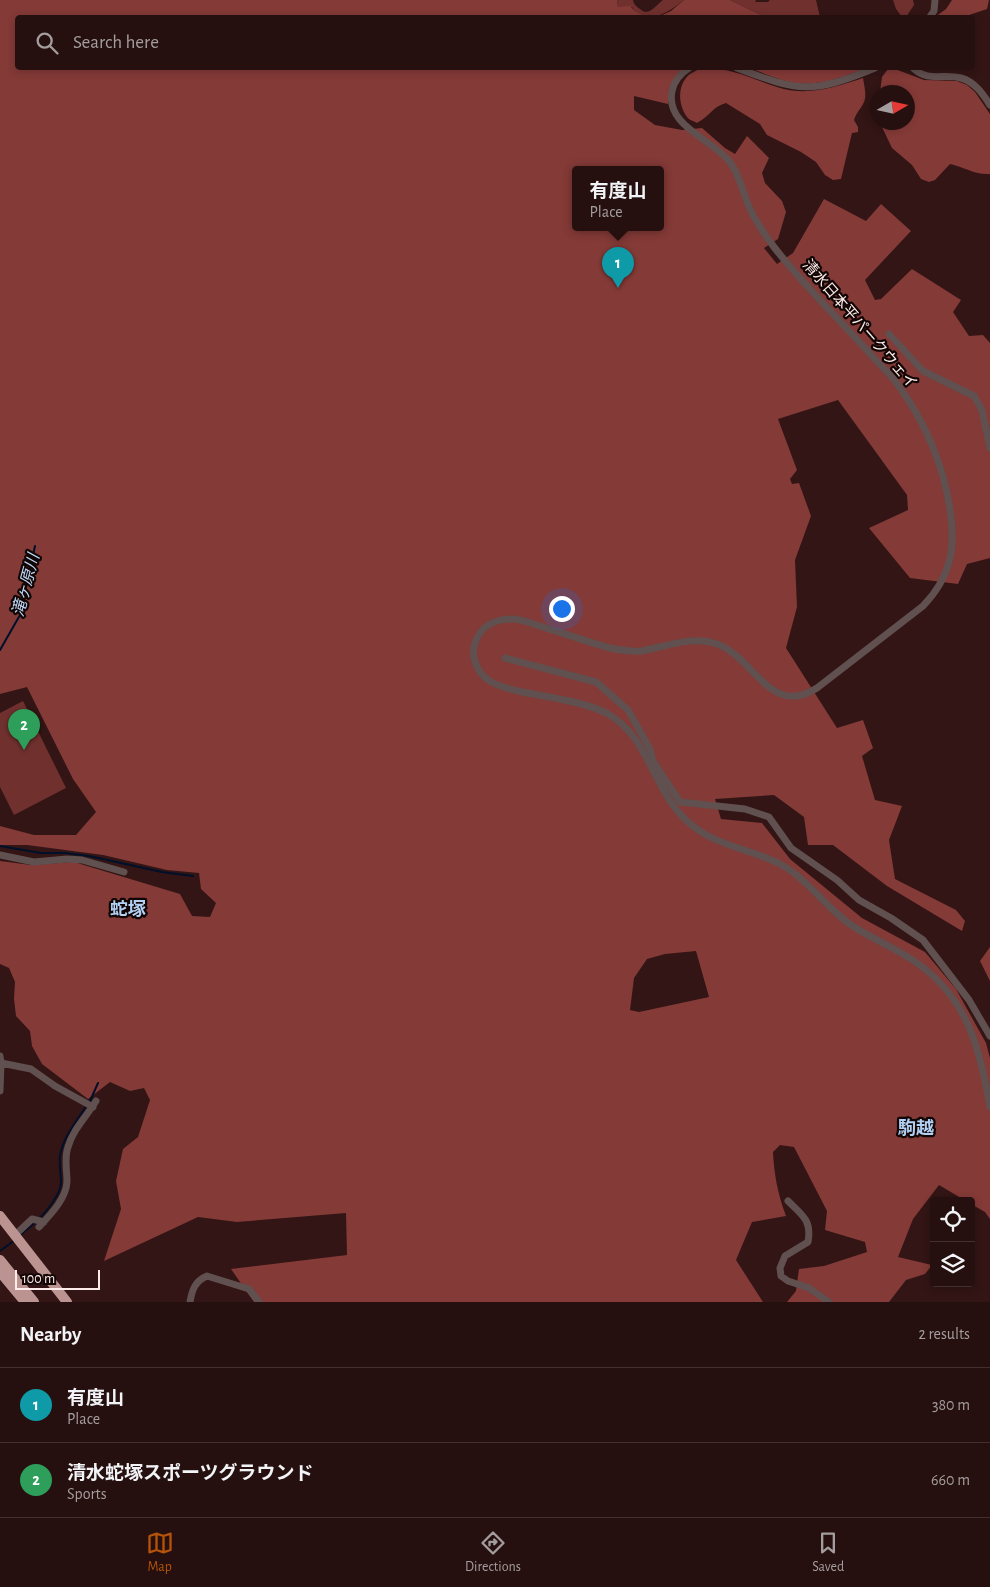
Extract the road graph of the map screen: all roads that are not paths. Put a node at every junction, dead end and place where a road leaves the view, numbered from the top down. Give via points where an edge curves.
1 (935, 0) edge
2 (931, 15) edge
3 (687, 70) edge
4 (743, 70) edge
5 (869, 70) edge
6 (916, 70) edge
7 (990, 105) edge
8 (889, 334) dead end
9 (990, 448) edge
10 (505, 658) dead end
11 (0, 855) edge
12 (124, 872) dead end
13 (990, 1036) edge
14 (0, 1061) edge
15 (0, 1091) edge
16 (990, 1106) edge
17 (788, 1200) dead end
18 (0, 1216) edge
19 (15, 1235) junction
20 (0, 1260) edge
21 (0, 1272) edge
22 (25, 1302) edge
23 (34, 1302) edge
24 (67, 1302) edge
25 (190, 1302) edge
26 (259, 1302) edge
27 (829, 1302) edge

1 - 2 street
3 - 16 street, 清水日本平パークウェイ via 672,88 672,103 677,115 729,161 748,205 773,246 897,384 930,438 946,487 952,523 952,550 947,571 938,589 923,606 806,693 788,696 777,693 731,651 718,645 692,641 625,651 511,619 488,625 479,634 474,660 478,670 496,685 592,707 616,719 629,730 665,795 687,822 712,839 792,871 851,925 927,970 950,995 968,1024 979,1051
4 - 5 street via 791,86 810,88 836,83
6 - 7 street via 925,76 967,81
8 - 9 street via 923,371 974,396 982,410
10 - 13 street via 596,682 628,710 650,749 653,761 680,802 745,809 769,817 791,848 859,900 923,940 969,1000
11 - 12 street via 34,862 82,860
14 - 15 street
14 - 19 street via 31,1069 55,1086 94,1104 68,1145 66,1190 42,1225 32,1219
17 - 27 street via 804,1216 810,1231 808,1242 784,1256 781,1276 809,1288
18 - 19 highway
19 - 24 highway
20 - 23 highway
21 - 22 highway
25 - 26 street via 193,1288 207,1276 249,1289

